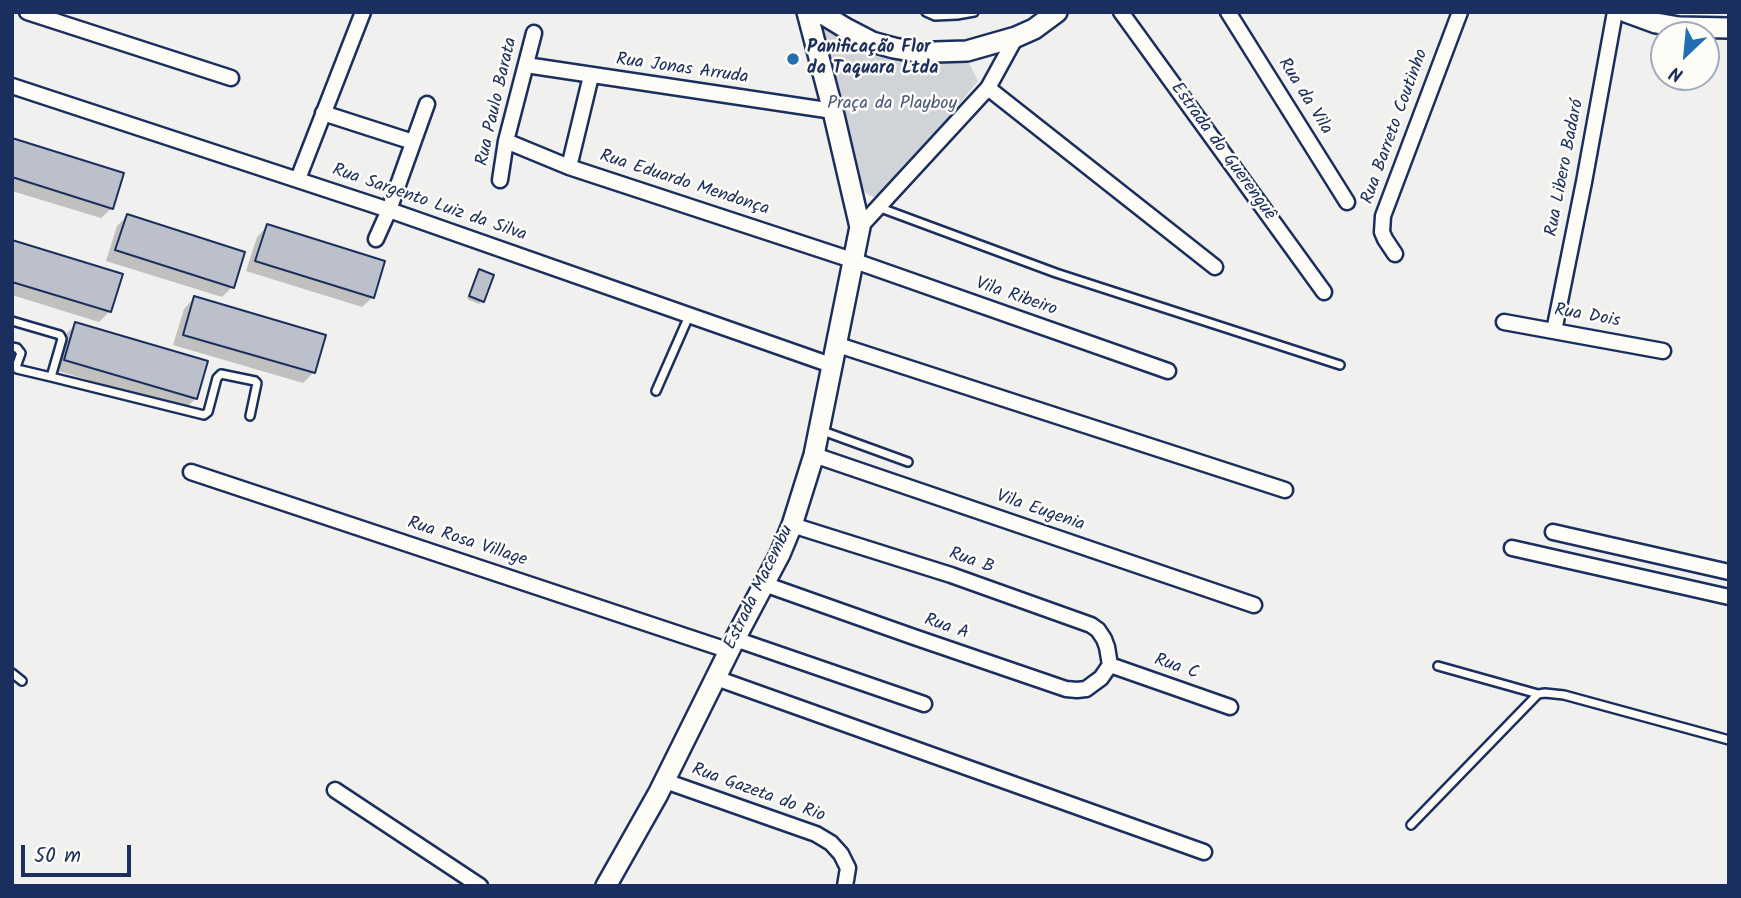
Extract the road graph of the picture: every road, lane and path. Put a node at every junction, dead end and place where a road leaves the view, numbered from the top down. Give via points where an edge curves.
1 (27, 12) edge
2 (363, 12) edge
3 (807, 12) edge
4 (819, 12) edge
5 (926, 12) edge
6 (974, 12) edge
7 (1057, 12) edge
8 (1121, 12) edge
9 (1228, 12) edge
10 (1460, 12) edge
11 (1615, 12) edge
12 (1626, 12) edge
13 (1729, 28) edge
14 (534, 33) dead end
15 (1016, 37) junction
16 (526, 65) junction
17 (591, 76) junction
18 (231, 78) dead end
19 (12, 86) edge
20 (988, 88) junction
21 (427, 104) dead end
22 (834, 111) junction
23 (323, 113) junction
24 (506, 141) junction
25 (413, 142) junction
26 (569, 167) junction
27 (298, 179) junction
28 (500, 180) dead end
29 (1347, 202) dead end
30 (878, 207) junction
31 (389, 210) junction
32 (860, 227) junction
33 (376, 239) dead end
34 (1395, 254) dead end
35 (852, 260) junction
36 (1215, 267) dead end
37 (1324, 292) dead end
38 (690, 315) junction
39 (12, 321) edge
40 (1504, 322) dead end
41 (1554, 331) junction
42 (835, 344) junction
43 (12, 347) edge
44 (1663, 351) dead end
45 (831, 365) junction
46 (1340, 365) dead end
47 (1168, 371) dead end
48 (51, 377) junction
49 (656, 391) dead end
50 (250, 416) dead end
51 (819, 430) junction
52 (814, 456) junction
53 (908, 462) dead end
54 (191, 472) dead end
55 (1285, 490) dead end
56 (792, 525) junction
57 (1553, 532) dead end
58 (1512, 548) dead end
59 (1729, 572) edge
60 (764, 584) junction
61 (1728, 595) edge
62 (1254, 605) dead end
63 (733, 645) junction
64 (1110, 666) junction
65 (1438, 666) dead end
66 (12, 673) edge
67 (716, 678) junction
68 (22, 681) dead end
69 (1538, 694) junction
70 (924, 704) dead end
71 (1230, 707) dead end
72 (1729, 740) edge
73 (664, 781) junction
74 (335, 790) dead end
75 (1410, 825) dead end
76 (1204, 852) dead end
77 (480, 886) edge
78 (606, 886) edge
79 (845, 886) edge

1 - 18 street
2 - 23 street
3 - 22 street, Estrada Macembu
4 - 15 street via 872,42 916,52 967,51
5 - 6 lane via 935,16
7 - 15 street
8 - 37 street, Estrada do Guerenguê
9 - 29 street, Rua da Vila
10 - 34 street, Rua Barreto Coutinho via 1384,216 1382,232
11 - 41 street, Rua Libero Badaró
12 - 13 street via 1679,27
14 - 16 street, Rua Paulo Barata
15 - 20 street, Estrada Macembu
16 - 17 street, Rua Jonas Arruda
16 - 24 street, Rua Paulo Barata
17 - 22 street, Rua Jonas Arruda
17 - 26 street
19 - 27 street, Rua Sargento Luiz da Silva
20 - 30 street, Estrada Macembu
20 - 36 street
21 - 25 street
22 - 32 street, Estrada Macembu
23 - 25 street
23 - 27 street
24 - 26 street, Rua Eduardo Mendonça
24 - 28 street, Rua Paulo Barata
25 - 31 street
26 - 35 street, Rua Eduardo Mendonça
27 - 31 street, Rua Sargento Luiz da Silva
30 - 32 street, Estrada Macembu
30 - 46 lane via 1056,273
31 - 33 street
31 - 38 street, Rua Sargento Luiz da Silva
32 - 35 street, Estrada Macembu
35 - 42 street, Estrada Macembu
35 - 47 street, Vila Ribeiro
38 - 45 street, Rua Sargento Luiz da Silva
38 - 49 lane
39 - 48 lane via 60,335
40 - 41 street, Rua Dois
41 - 44 street, Rua Dois
42 - 45 street, Estrada Macembu
42 - 55 street
43 - 48 lane via 21,353 17,369
45 - 51 street, Estrada Macembu
48 - 50 lane via 204,415 221,374 257,383
51 - 52 street, Estrada Macembu
51 - 53 lane
52 - 56 street, Estrada Macembu
52 - 62 street, Vila Eugenia
54 - 63 street, Rua Rosa Village
56 - 60 street, Estrada Macembu
56 - 64 street, Rua B via 1091,625 1104,639
57 - 59 street
58 - 61 street
60 - 63 street, Estrada Macembu
60 - 64 street, Rua A via 1066,688 1086,689
63 - 67 street, Estrada Macembu
63 - 70 street, Rua Rosa Village
64 - 71 street, Rua C
65 - 69 lane
66 - 68 lane
67 - 73 street, Estrada Macembu
67 - 76 street
69 - 72 lane via 1564,695
69 - 75 lane
73 - 78 street, Estrada Macembu
73 - 79 street, Rua Gazeta do Rio via 831,842 848,868
74 - 77 street

